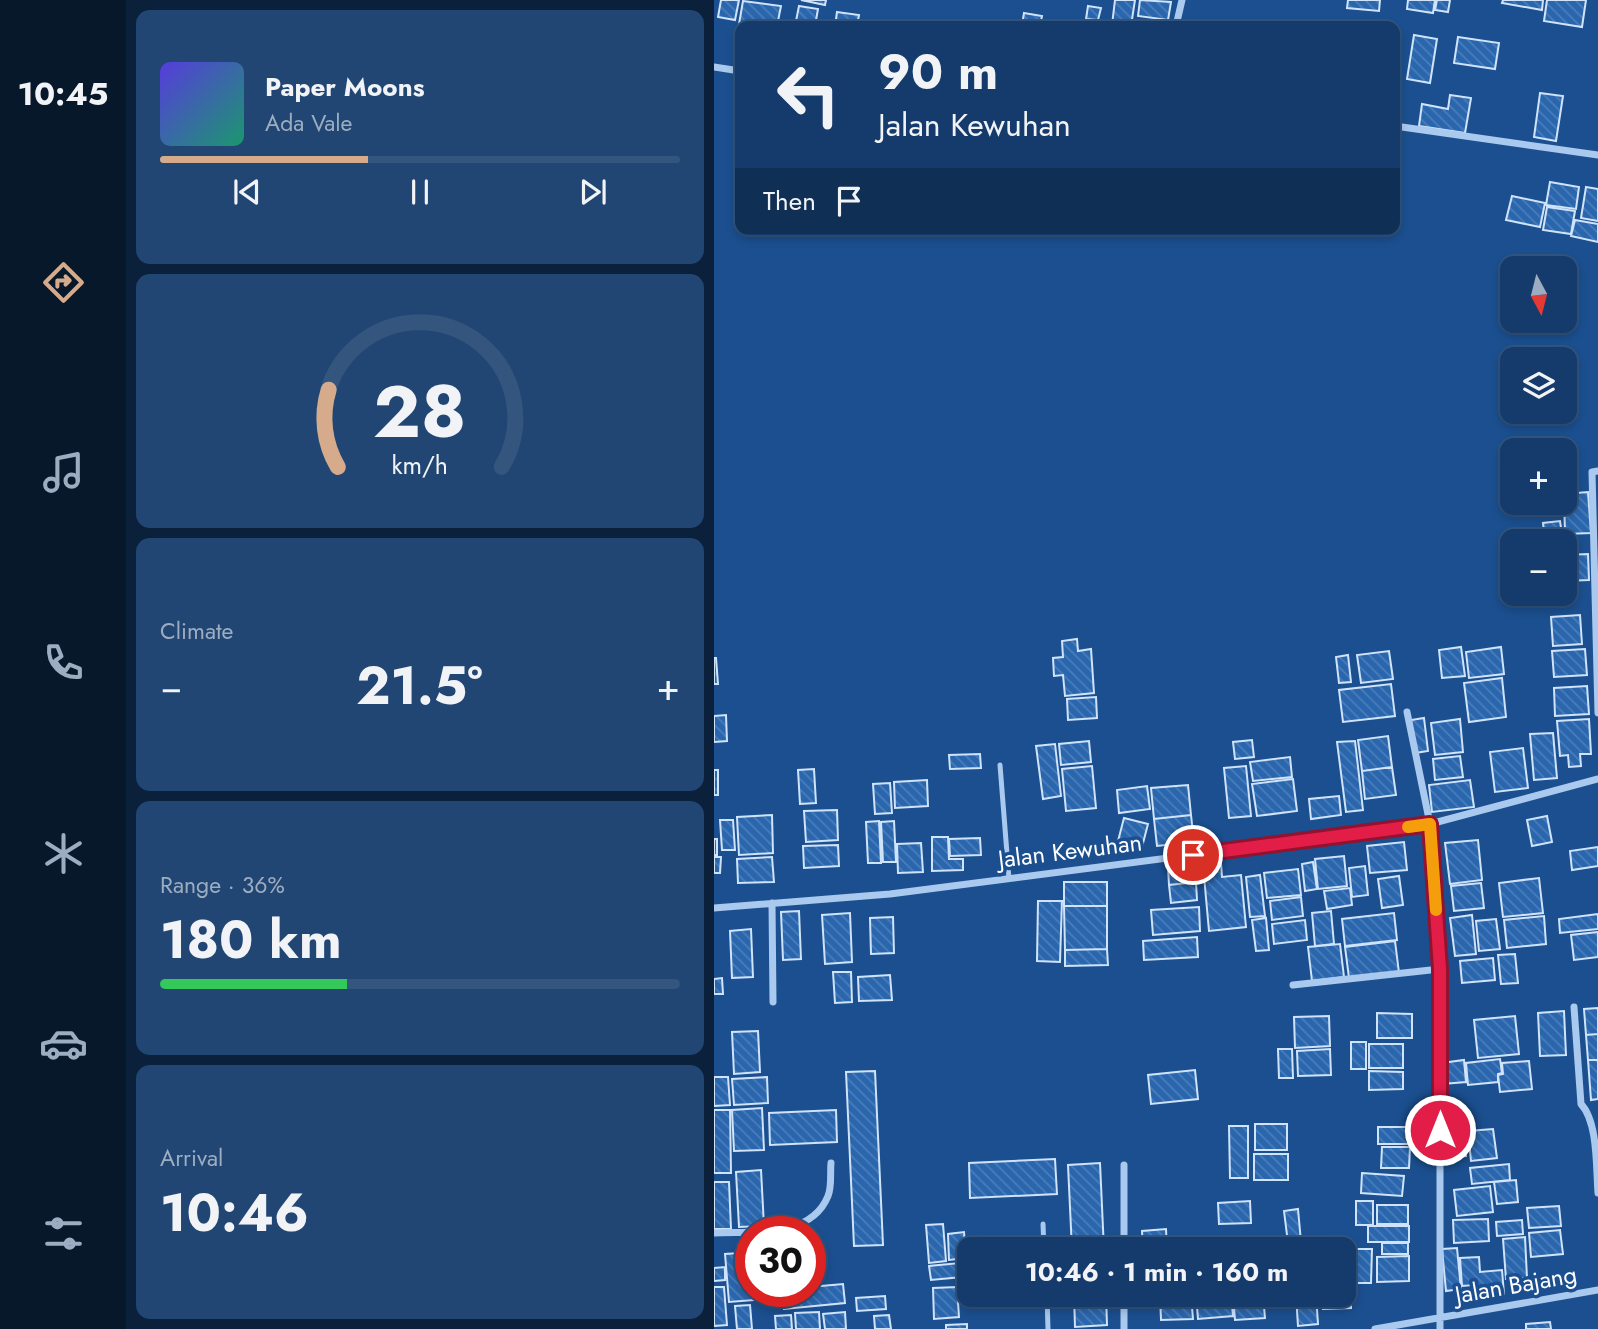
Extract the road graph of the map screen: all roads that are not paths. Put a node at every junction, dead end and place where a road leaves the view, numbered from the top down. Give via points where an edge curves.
1 (1182, 0) edge
2 (1177, 21) edge
3 (714, 67) edge
4 (735, 70) edge
5 (1400, 127) edge
6 (1598, 155) edge
7 (1598, 471) edge
8 (1406, 712) dead end
9 (1598, 713) edge
10 (1000, 765) dead end
11 (1598, 779) edge
12 (1430, 824) junction
13 (1009, 879) junction
14 (772, 903) junction
15 (714, 908) edge
16 (1440, 969) junction
17 (1293, 985) dead end
18 (773, 1002) dead end
19 (1574, 1007) dead end
20 (831, 1163) dead end
21 (1124, 1165) dead end
22 (1598, 1193) edge
23 (1043, 1224) dead end
24 (714, 1233) edge
25 (1044, 1237) edge
26 (1124, 1237) edge
27 (1598, 1290) edge
28 (1047, 1307) edge
29 (1124, 1307) edge
30 (1440, 1318) junction
31 (1048, 1329) edge
32 (1124, 1329) edge
33 (1375, 1329) edge
34 (1440, 1329) edge

1 - 2 street
3 - 4 street
5 - 6 street
7 - 9 street via 1592,472
8 - 12 street
10 - 13 lane
11 - 12 street, Jalan Kewuhan
12 - 13 street, Jalan Kewuhan
12 - 16 street
13 - 14 street, Jalan Kewuhan
14 - 15 street, Jalan Kewuhan
14 - 18 street
16 - 17 street
16 - 30 street
19 - 22 street via 1581,1104 1594,1128
20 - 24 street via 829,1194 821,1208 803,1221 786,1230
21 - 26 street
23 - 25 lane
27 - 30 street, Jalan Bajang
28 - 31 lane
29 - 32 street
30 - 33 street, Jalan Bajang
30 - 34 street

